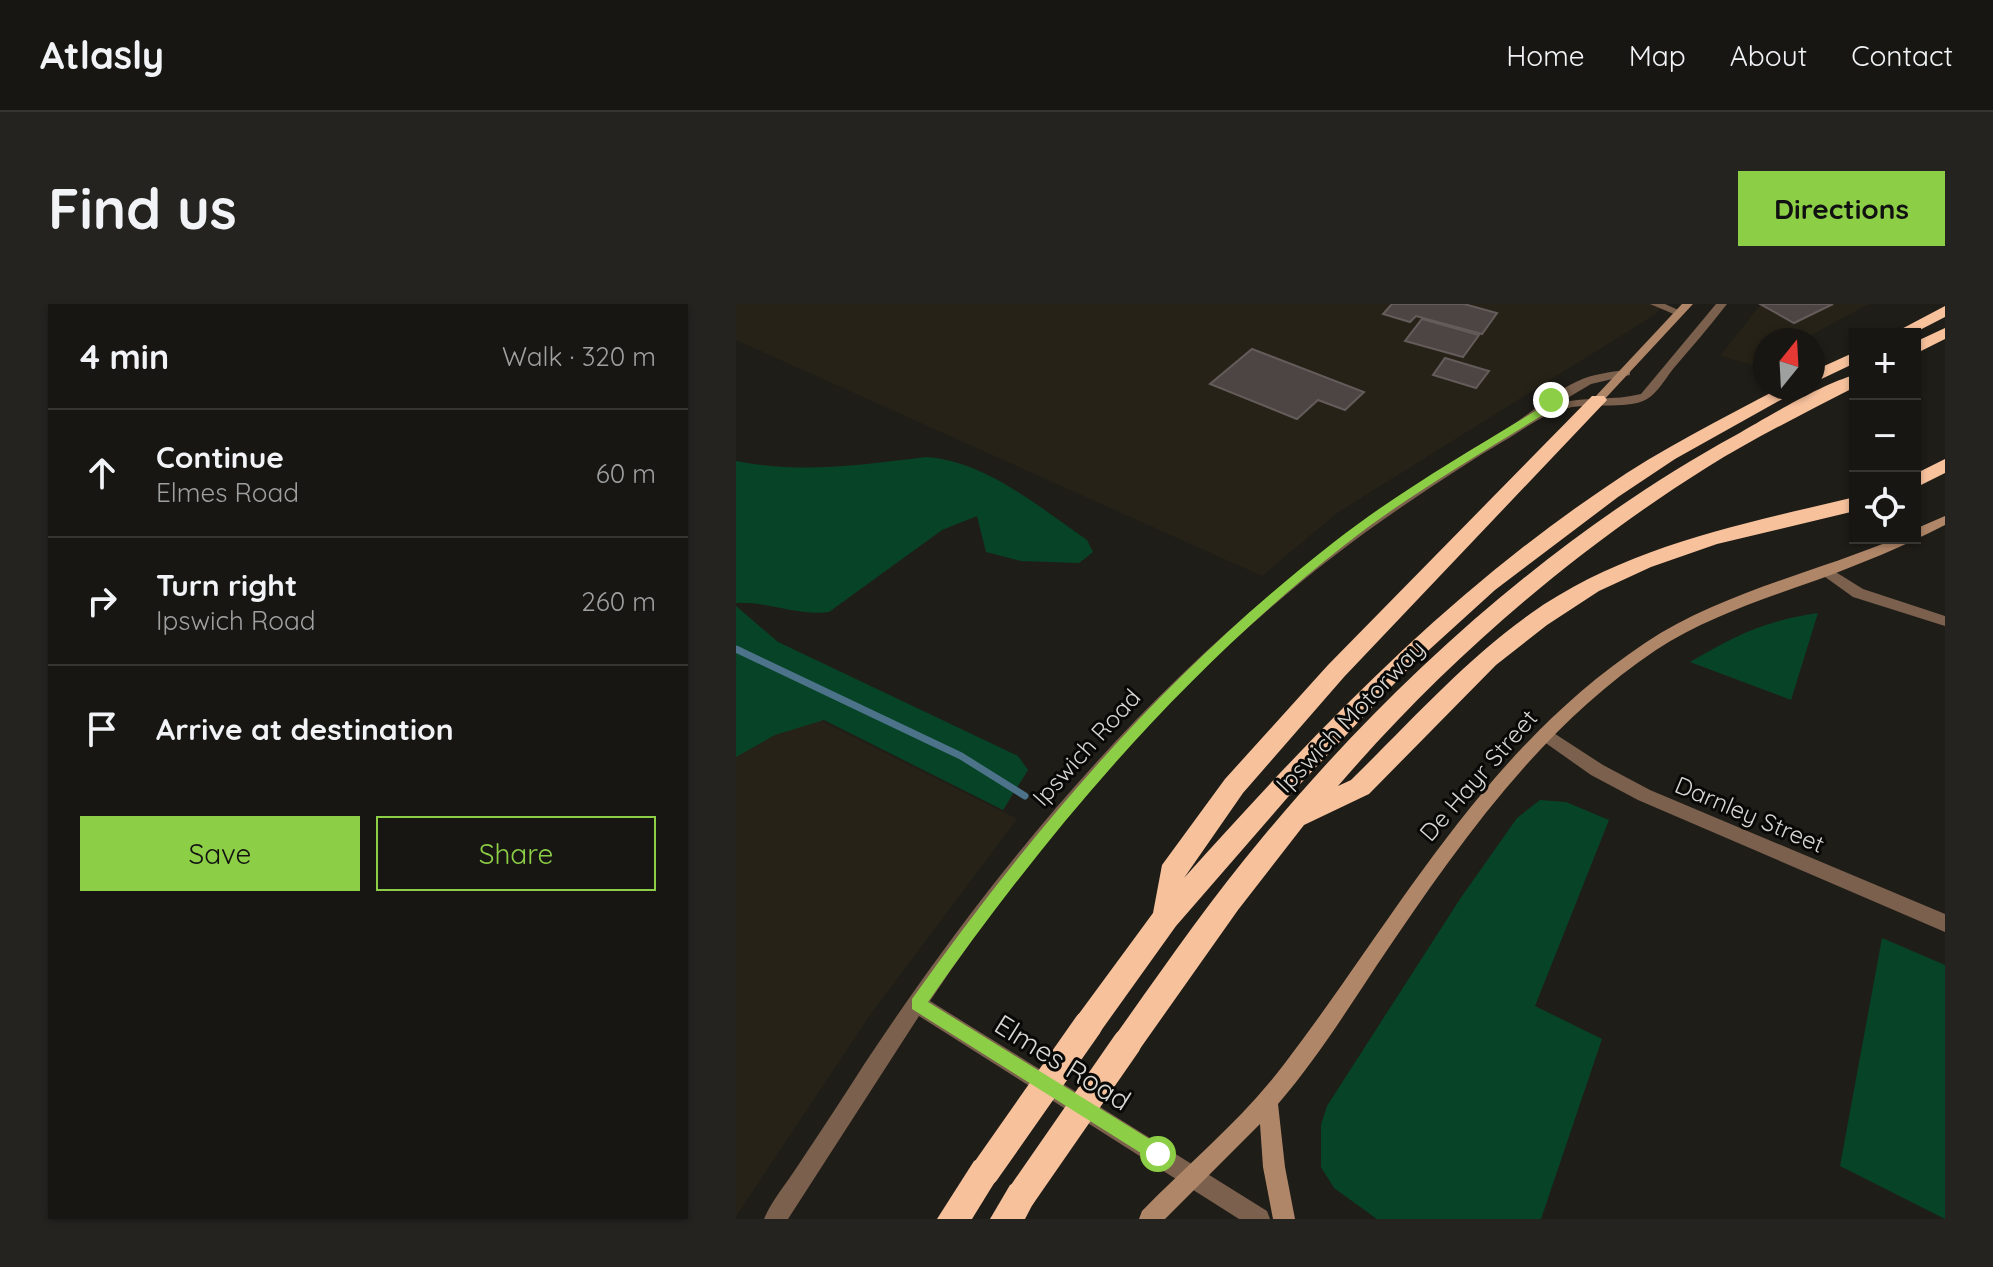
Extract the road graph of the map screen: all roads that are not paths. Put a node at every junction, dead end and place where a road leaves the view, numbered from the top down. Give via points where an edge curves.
1 (1655, 304) edge
2 (1722, 304) edge
3 (1684, 308) edge
4 (1945, 311) edge
5 (1912, 328) edge
6 (1944, 333) edge
7 (1921, 346) edge
8 (1849, 360) edge
9 (1825, 372) edge
10 (1626, 373) junction
11 (1849, 383) edge
12 (1598, 400) junction
13 (1771, 400) edge
14 (1540, 412) junction
15 (1945, 465) edge
16 (1921, 479) edge
17 (1849, 505) edge
18 (1945, 520) edge
19 (1921, 532) edge
20 (1894, 544) edge
21 (1826, 571) junction
22 (1945, 621) edge
23 (1546, 734) junction
24 (1292, 820) junction
25 (1166, 917) junction
26 (1945, 923) edge
27 (917, 1004) junction
28 (1268, 1100) junction
29 (1192, 1177) junction
30 (1013, 1208) edge
31 (775, 1219) edge
32 (953, 1219) edge
33 (1150, 1219) edge
34 (1259, 1219) edge
35 (1284, 1219) edge

1 - 3 street
2 - 12 street, Ipswich Road via 1645,396
3 - 10 street
4 - 5 highway
6 - 7 highway
8 - 9 highway
10 - 12 street
10 - 14 street, Ipswich Road via 1580,383
11 - 24 highway, Ipswich Motorway via 1698,465 1591,538 1398,709
12 - 14 street, Ipswich Road
12 - 25 highway via 1336,671 1234,786 1171,873
13 - 25 highway, Ipswich Motorway via 1611,492 1488,585 1400,663
14 - 27 street, Ipswich Road via 1339,544 1209,656 1061,812
15 - 16 highway
17 - 24 highway via 1713,538 1592,586 1488,659 1360,787
18 - 19 street
20 - 21 street, De Hayr Street
21 - 22 street via 1858,593
21 - 23 street, De Hayr Street via 1736,603 1653,646
23 - 26 street, Darnley Street via 1644,795
23 - 28 street, De Hayr Street via 1427,875 1314,1042
24 - 30 highway, Ipswich Motorway, bridge
25 - 32 highway, Ipswich Motorway, bridge
27 - 29 street, Elmes Road
27 - 31 street, Ipswich Road
28 - 29 street, De Hayr Street
28 - 35 street
29 - 33 street
29 - 34 street, Elmes Road

